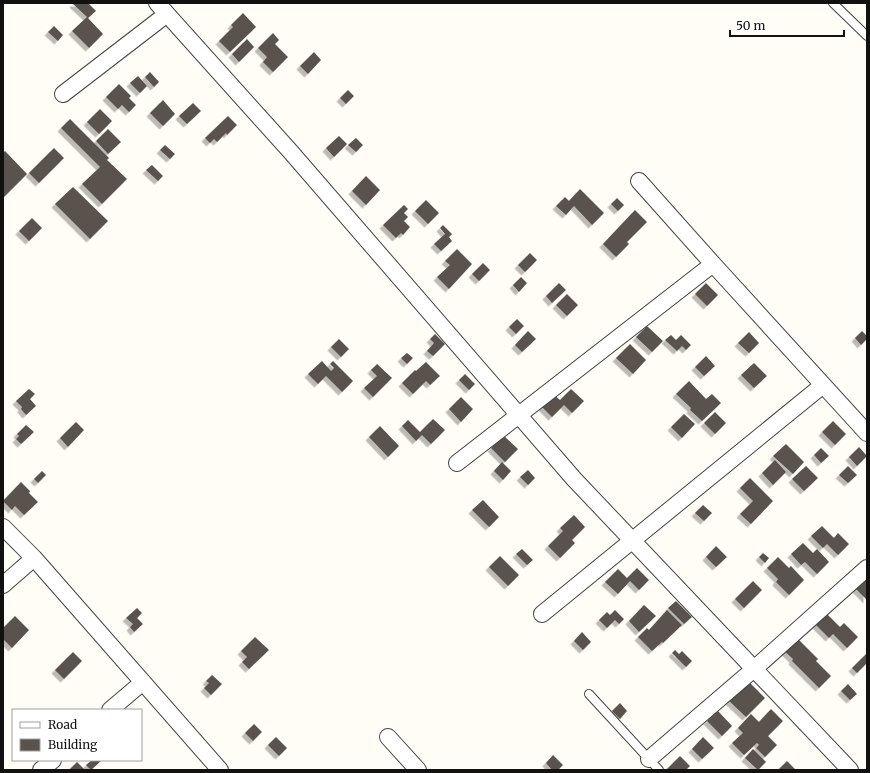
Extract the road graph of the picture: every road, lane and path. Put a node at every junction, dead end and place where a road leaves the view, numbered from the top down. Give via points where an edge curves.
1 (833, 3) edge
2 (162, 9) edge
3 (867, 36) edge
4 (63, 94) dead end
5 (639, 181) dead end
6 (713, 264) junction
7 (823, 385) junction
8 (520, 416) junction
9 (867, 433) edge
10 (457, 463) dead end
11 (3, 527) edge
12 (632, 540) junction
13 (34, 558) junction
14 (867, 568) edge
15 (3, 585) edge
16 (542, 614) dead end
17 (754, 669) junction
18 (143, 682) junction
19 (590, 694) dead end
20 (111, 709) edge
21 (388, 737) dead end
22 (52, 761) edge
23 (654, 764) edge
24 (41, 770) edge
25 (220, 770) edge
26 (418, 770) edge
27 (850, 770) edge

1 - 3 lane
2 - 4 street
2 - 8 street via 290,150
5 - 6 street
6 - 7 street
6 - 8 street
7 - 9 street
7 - 12 street
8 - 10 street
8 - 12 street via 574,479
11 - 13 street
12 - 16 street
12 - 17 street
13 - 15 street
13 - 18 street
14 - 17 street
17 - 23 street
17 - 27 street
18 - 20 street
18 - 25 street
19 - 23 lane
21 - 26 street
22 - 24 street

